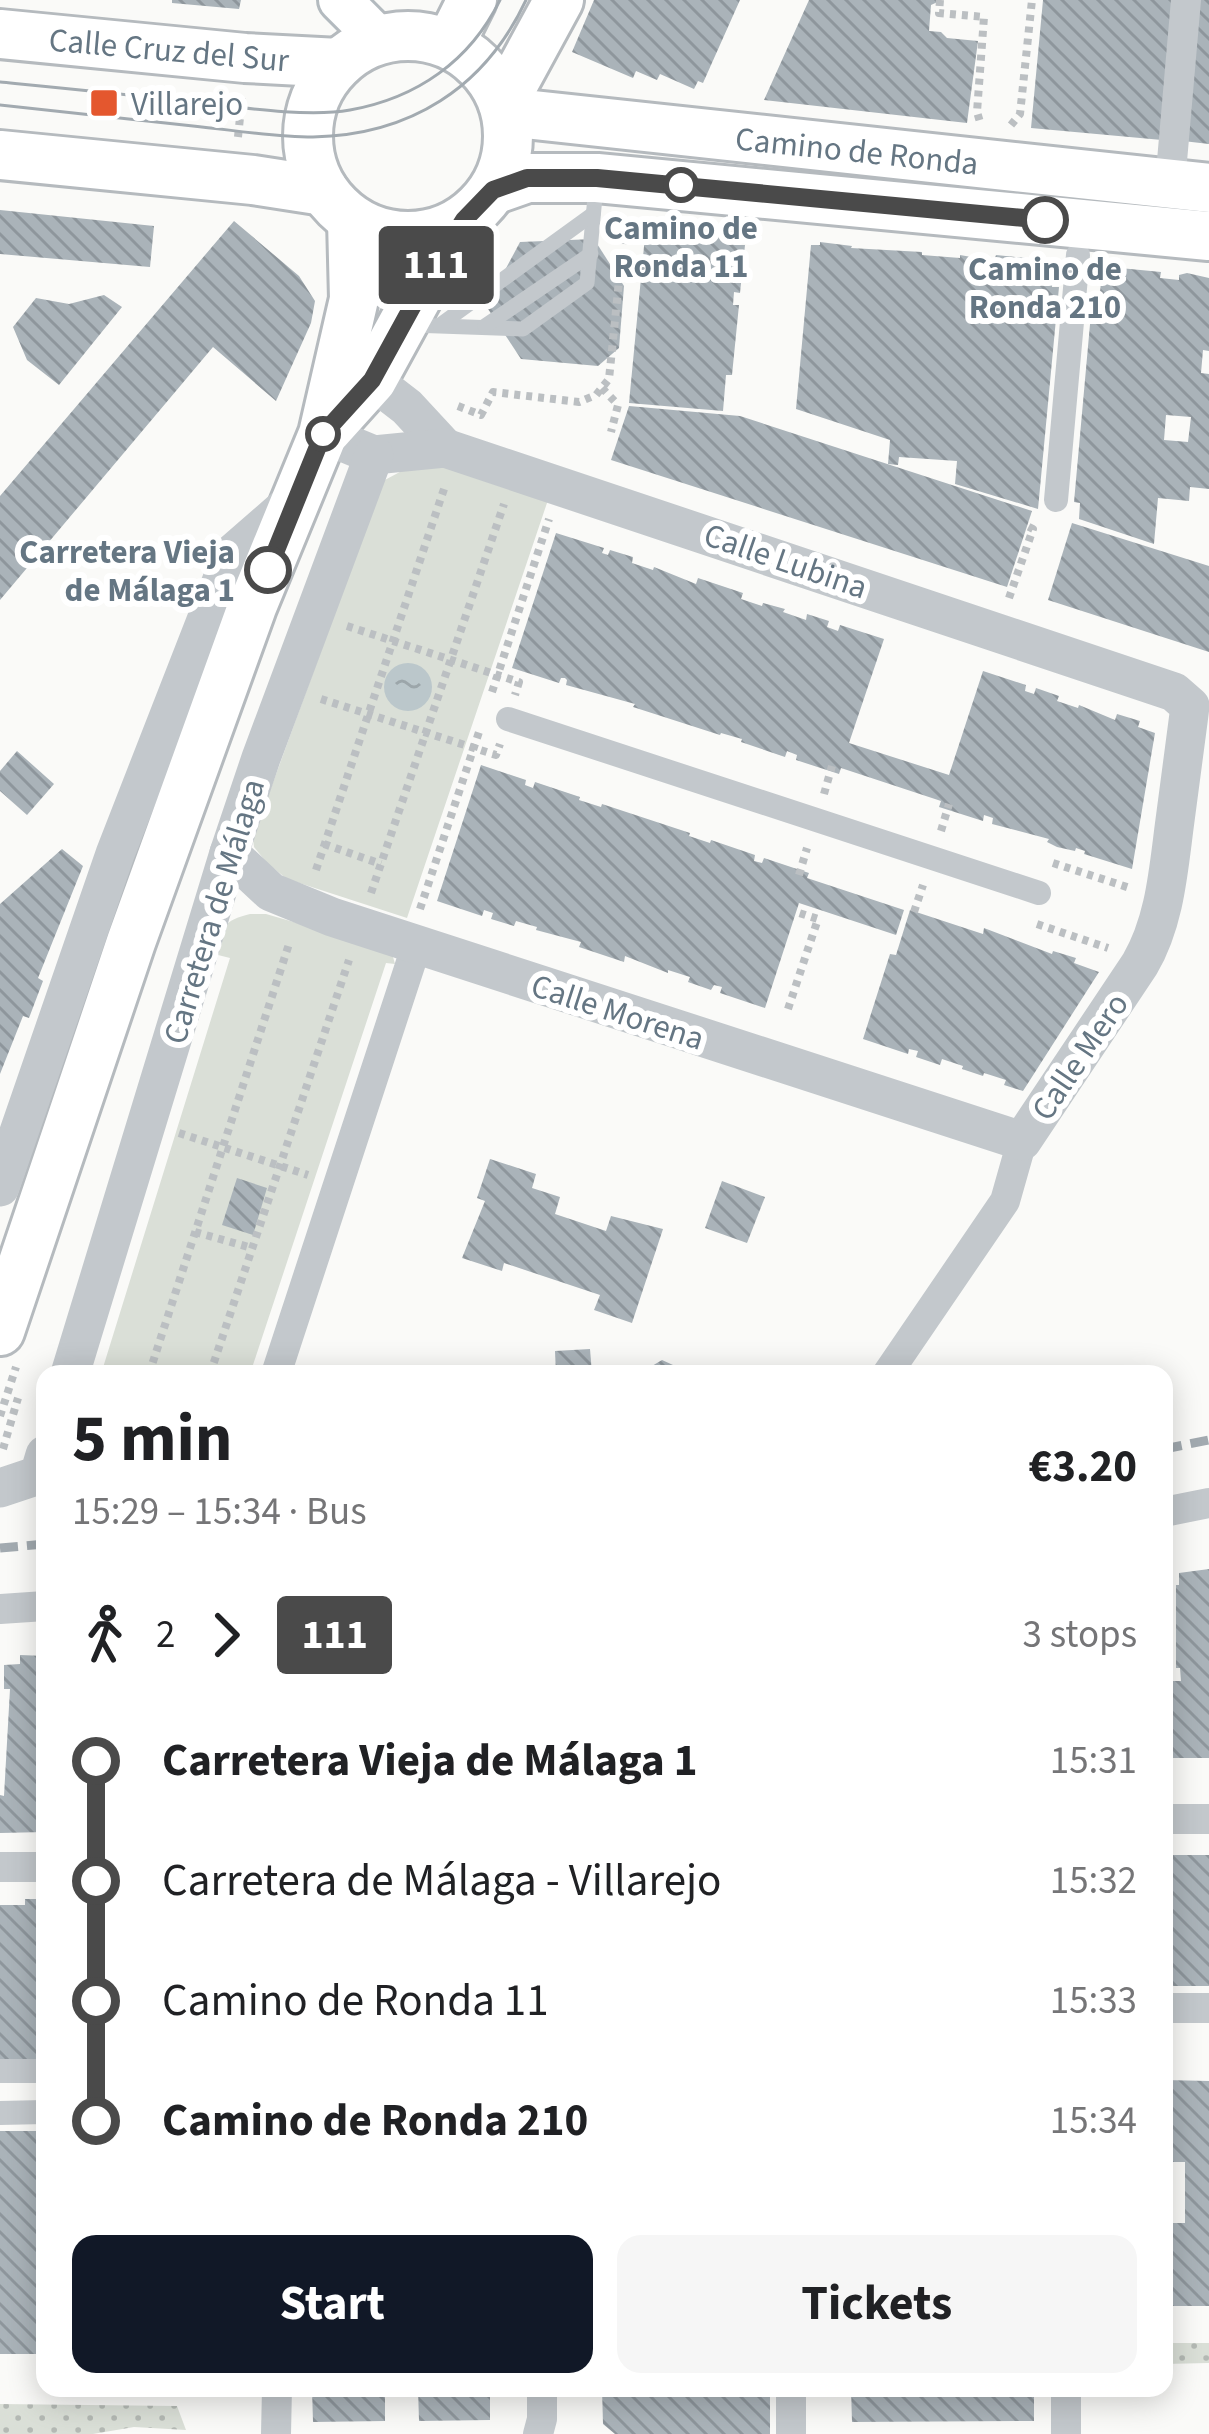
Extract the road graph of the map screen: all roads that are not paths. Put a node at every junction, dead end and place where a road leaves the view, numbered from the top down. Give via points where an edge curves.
1 (340, 0) edge
2 (472, 0) edge
3 (559, 0) edge
4 (1186, 0) edge
5 (0, 34) edge
6 (450, 44) junction
7 (359, 52) junction
8 (505, 108) junction
9 (0, 155) edge
10 (1190, 186) edge
11 (605, 202) junction
12 (478, 205) junction
13 (338, 206) junction
14 (1209, 236) edge
15 (1078, 255) dead end
16 (421, 325) junction
17 (372, 380) junction
18 (323, 434) junction
19 (374, 455) junction
20 (445, 466) junction
21 (298, 495) junction
22 (1056, 500) dead end
23 (1190, 706) joint
24 (508, 719) dead end
25 (229, 853) junction
26 (1039, 893) dead end
27 (417, 944) junction
28 (1022, 1142) junction
29 (0, 1187) edge
30 (0, 1331) edge
31 (73, 1365) edge
32 (279, 1365) edge
33 (892, 1365) edge
34 (1209, 1503) edge
35 (1173, 1511) edge
36 (36, 1607) edge
37 (0, 1610) edge
38 (1173, 1819) edge
39 (1209, 1819) edge
40 (0, 1867) edge
41 (36, 1867) edge
42 (1173, 2008) edge
43 (1209, 2008) edge
44 (0, 2071) edge
45 (36, 2071) edge
46 (36, 2112) edge
47 (0, 2113) edge
48 (277, 2397) edge
49 (542, 2397) edge
50 (791, 2397) edge
51 (1066, 2397) edge
52 (276, 2434) edge
53 (538, 2434) edge
54 (791, 2434) edge
55 (1066, 2434) edge

1 - 7 main road
2 - 6 main road
3 - 8 main road
4 - 10 street
5 - 7 main road, Calle Cruz del Sur via 245,58
6 - 7 main road via 404,36
6 - 8 main road via 482,67
7 - 13 main road via 324,83 308,131 314,172
8 - 10 main road, Camino de Ronda
8 - 12 main road via 505,166
9 - 13 main road via 254,180
11 - 12 main road, Camino de Ronda via 527,178
11 - 14 main road, Camino de Ronda
11 - 16 lane
11 - 16 lane via 587,284 523,328
12 - 13 main road via 437,233 408,238 378,233
12 - 16 main road, Carretera de Málaga
13 - 18 main road, Carretera de Málaga via 354,299
15 - 22 street
16 - 17 main road, Carretera de Málaga
17 - 18 main road, Carretera de Málaga
17 - 20 street via 407,407
18 - 19 street
18 - 21 main road, Carretera de Málaga
19 - 20 street, Calle Lubina
19 - 25 street, Carretera de Málaga
20 - 23 street, Calle Lubina via 1174,692
21 - 29 street, Carretera de Málaga via 232,554
21 - 30 main road, Carretera de Málaga via 131,943
23 - 28 street, Calle Mero via 1151,944
24 - 26 street
25 - 27 street, Calle Morena via 271,892
25 - 31 street, Carretera de Málaga
27 - 28 street, Calle Morena
27 - 32 street
28 - 33 street, Calle Mero via 1006,1201
34 - 35 street
36 - 37 street
38 - 39 street
40 - 41 street
42 - 43 street
44 - 45 street
46 - 47 street
48 - 52 street
49 - 53 street
50 - 54 street
51 - 55 street

